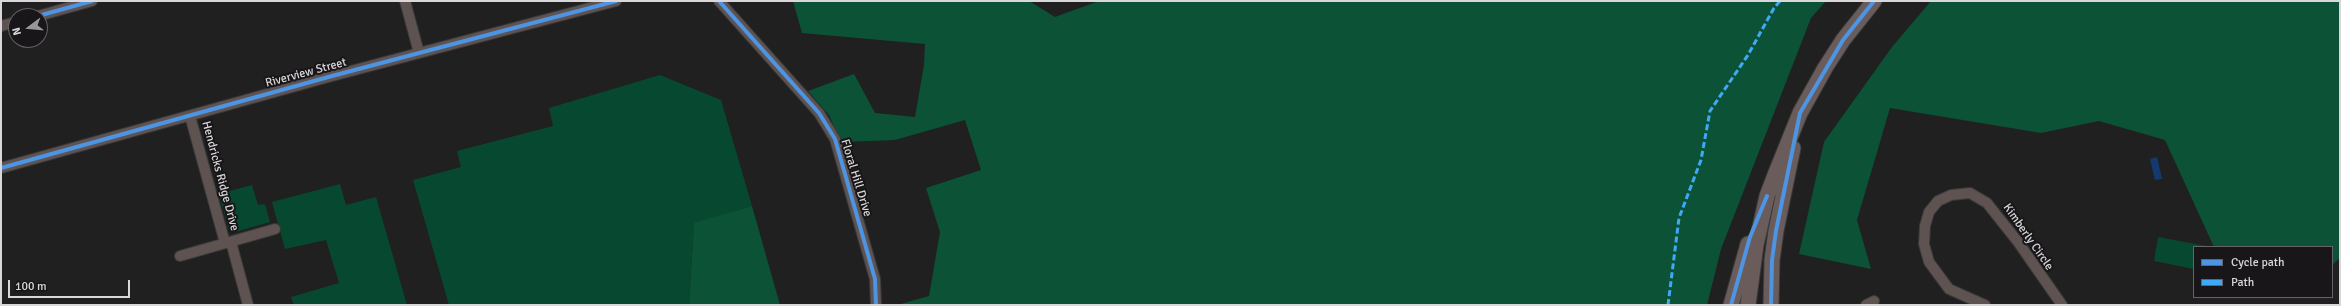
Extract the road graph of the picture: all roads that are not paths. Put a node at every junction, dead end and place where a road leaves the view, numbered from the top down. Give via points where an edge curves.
1 (92, 1) edge
2 (405, 1) edge
3 (616, 1) edge
4 (719, 1) edge
5 (1874, 1) edge
6 (48, 13) edge
7 (419, 53) junction
8 (1800, 113) junction
9 (190, 116) junction
10 (1, 168) edge
11 (1767, 196) junction
12 (275, 229) dead end
13 (228, 242) junction
14 (180, 256) dead end
15 (248, 305) edge
16 (876, 305) edge
17 (1731, 305) edge
18 (1748, 305) edge
19 (1771, 305) edge
20 (1985, 305) edge
21 (2062, 305) edge

1 - 6 street
2 - 7 street
3 - 7 street, Riverview Street
4 - 16 street, Floral Hill Drive via 819,113 835,139 874,279
5 - 8 main road via 1843,40
7 - 9 street, Riverview Street
8 - 11 main road
8 - 19 main road via 1776,231
9 - 10 street, Riverview Street
9 - 13 street, Hendricks Ridge Drive
11 - 17 main road via 1750,237
11 - 18 main road via 1752,266
12 - 13 street
13 - 14 street
13 - 15 street, Hendricks Ridge Drive
20 - 21 street, Kimberly Circle via 1949,289 1929,262 1924,244 1929,212 1938,201 1951,195 1970,193 1987,203

